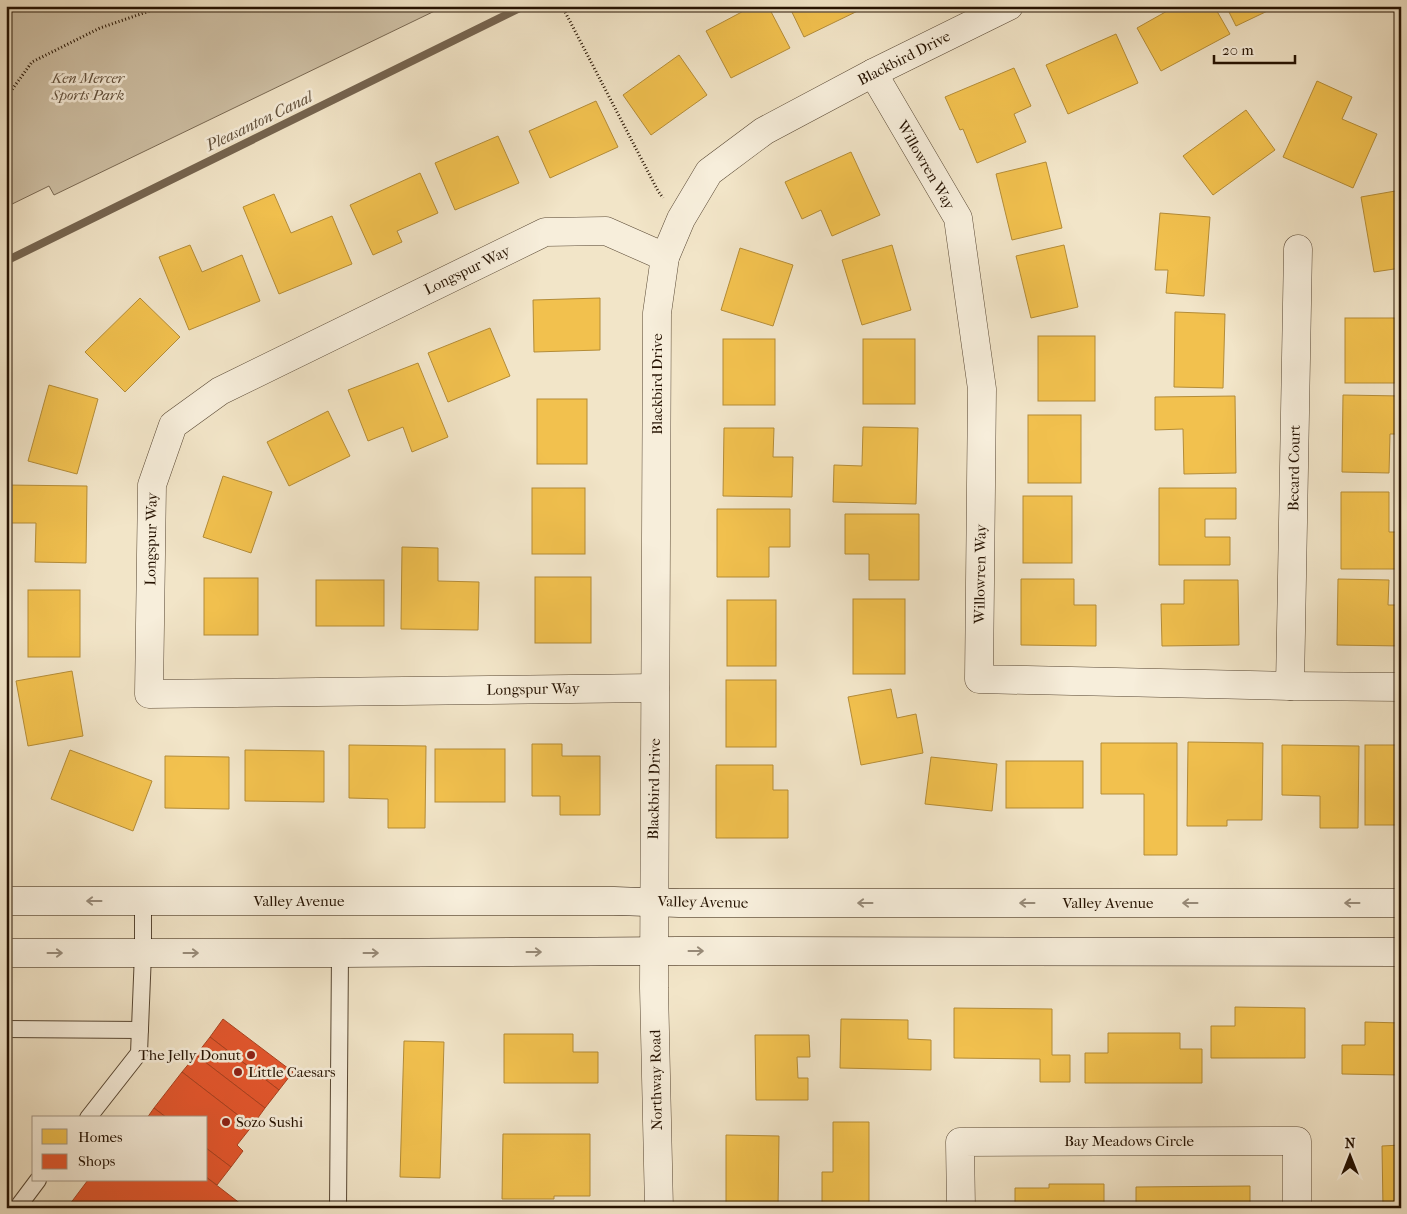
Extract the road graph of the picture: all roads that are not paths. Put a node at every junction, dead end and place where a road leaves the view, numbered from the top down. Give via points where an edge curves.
1 (1009, 6) edge
2 (873, 73) junction
3 (1298, 249) dead end
4 (665, 258) junction
5 (1290, 686) junction
6 (1401, 687) edge
7 (655, 688) junction
8 (6, 901) edge
9 (143, 901) junction
10 (654, 902) junction
11 (1401, 903) edge
12 (143, 952) junction
13 (654, 952) junction
14 (1401, 952) edge
15 (6, 953) edge
16 (340, 953) junction
17 (6, 1029) edge
18 (140, 1030) junction
19 (90, 1116) edge
20 (36, 1182) edge
21 (17, 1208) edge
22 (338, 1208) edge
23 (659, 1208) edge
24 (961, 1208) edge
25 (1297, 1208) edge

1 - 2 street, Blackbird Drive
2 - 4 street, Blackbird Drive via 764,131 709,172 681,219
2 - 5 street, Willowren Way via 958,218 982,389 979,679
3 - 5 street, Becard Court
4 - 7 street, Blackbird Drive via 657,313
4 - 7 street, Longspur Way via 606,231 545,232 220,391 173,425 152,485 149,694
5 - 6 street, Willowren Way
7 - 10 street, Blackbird Drive
9 -> 8 street, Valley Avenue
9 - 10 street, Valley Avenue
9 - 12 lane
11 -> 10 street, Valley Avenue
10 - 13 street, Blackbird Drive
15 -> 12 street
12 -> 16 street
12 - 18 lane
13 -> 14 street
16 -> 13 street
13 - 23 street, Northway Road
16 - 22 lane
17 - 18 lane
18 - 19 lane via 139,1053
20 - 21 lane
24 - 25 street, Bay Meadows Circle via 960,1142 1297,1141

